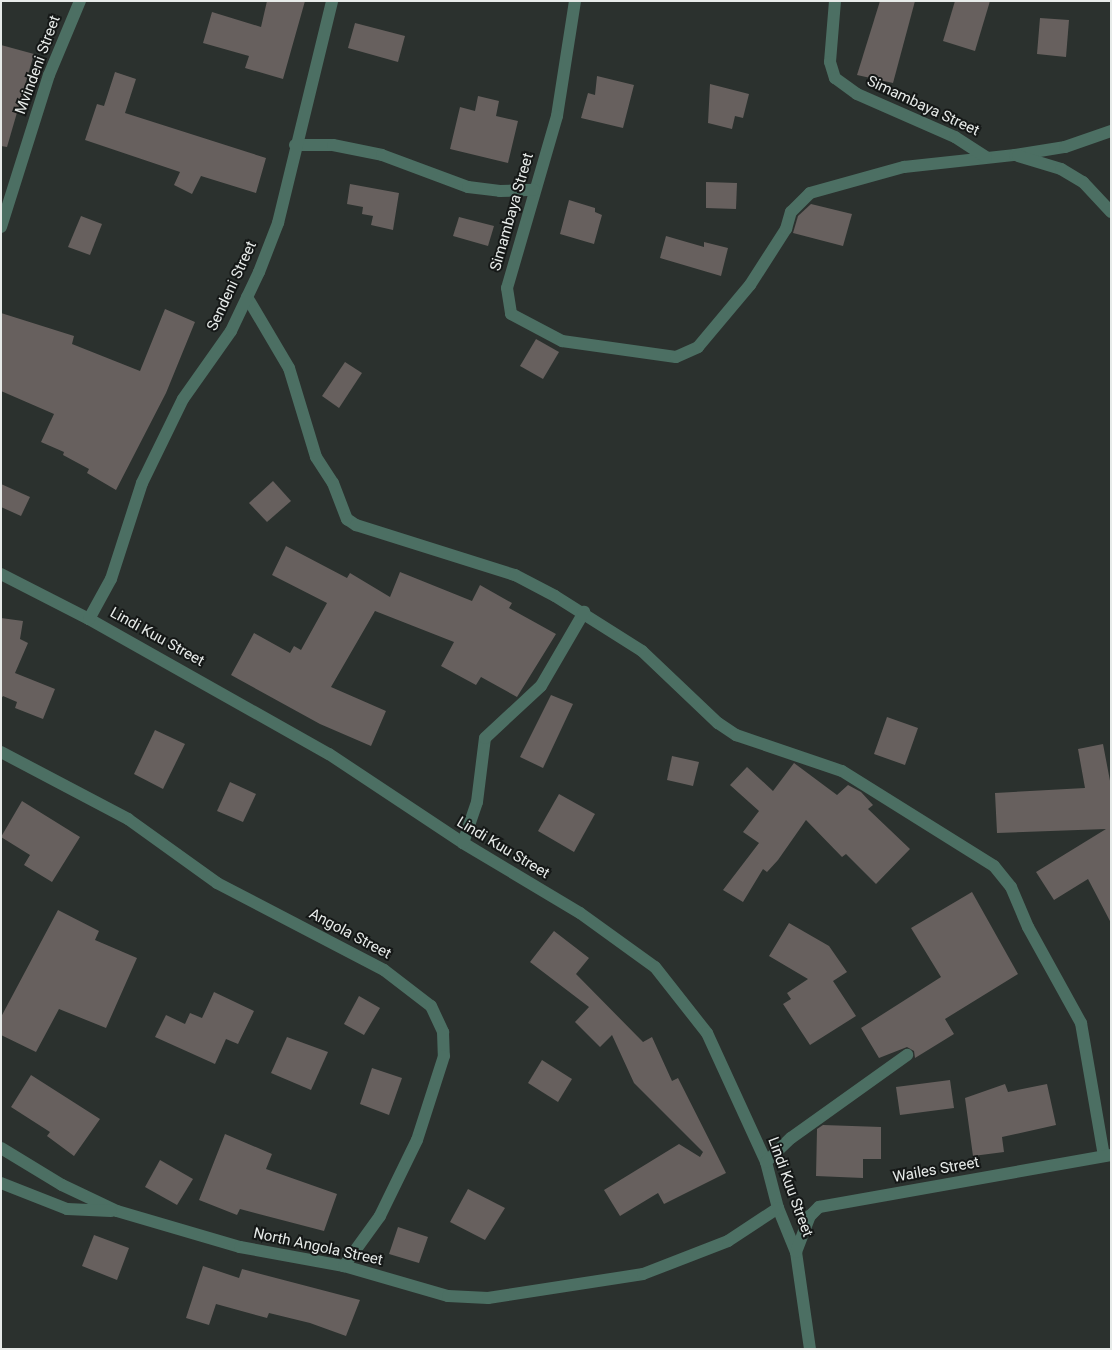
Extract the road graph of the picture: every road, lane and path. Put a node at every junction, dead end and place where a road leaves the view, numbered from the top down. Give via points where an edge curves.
1 (80, 1) edge
2 (332, 1) edge
3 (575, 1) edge
4 (835, 1) edge
5 (1111, 131) edge
6 (295, 145) junction
7 (1015, 155) junction
8 (986, 158) junction
9 (534, 190) junction
10 (1111, 212) edge
11 (1, 226) edge
12 (247, 297) junction
13 (1, 574) edge
14 (584, 612) junction
15 (89, 618) junction
16 (1, 752) edge
17 (463, 843) junction
18 (907, 1055) dead end
19 (1, 1148) edge
20 (1107, 1156) edge
21 (766, 1162) junction
22 (1, 1183) edge
23 (778, 1208) junction
24 (117, 1211) junction
25 (796, 1252) junction
26 (344, 1266) junction
27 (810, 1349) edge

1 - 11 street, Mvindeni Street via 49,75
2 - 6 street, Sendeni Street
3 - 9 street, Simambaya Street via 556,116
4 - 8 street, Simambaya Street via 830,62 835,78 857,94 955,137
5 - 7 street, Simambaya Street via 1065,147
6 - 9 street via 332,146 382,155 468,187
6 - 12 street, Sendeni Street via 278,223
7 - 8 street, Simambaya Street
7 - 10 street via 1061,169 1083,182
8 - 9 street, Simambaya Street via 919,164 810,193 791,212 786,229 750,285 698,348 676,358 562,341 511,314 507,288
12 - 14 street via 289,368 316,457 332,483 347,519 356,525 514,576
12 - 15 street, Sendeni Street via 231,331 179,407 142,483 112,579
13 - 15 street, Lindi Kuu Street
14 - 17 street via 541,686 485,738 477,802
14 - 20 street via 642,651 724,727 842,771 994,866 1011,888 1028,927 1082,1023
15 - 17 street, Lindi Kuu Street via 329,754
16 - 26 street, Angola Street via 128,819 217,883 384,970 431,1006 443,1032 444,1056 417,1140 380,1216
17 - 21 street, Lindi Kuu Street via 580,913 655,967 707,1033
18 - 21 street via 791,1138
19 - 24 street, North Angola Street via 62,1185
20 - 25 street, Wailes Street via 819,1207 810,1216
21 - 23 street, Lindi Kuu Street
22 - 24 street via 67,1209
23 - 25 street, Lindi Kuu Street
23 - 26 street, North Angola Street via 728,1241 643,1274 488,1298 448,1296
24 - 26 street, North Angola Street via 240,1247
25 - 27 street, Lindi Kuu Street

